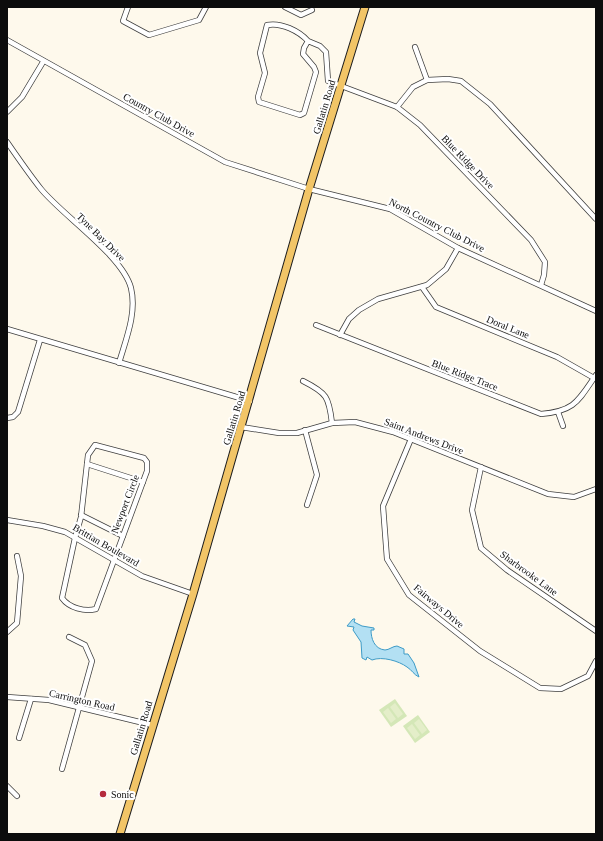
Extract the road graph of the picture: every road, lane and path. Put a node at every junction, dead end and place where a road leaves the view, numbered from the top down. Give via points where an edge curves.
1 (128, 7) edge
2 (206, 7) edge
3 (285, 7) edge
4 (364, 7) edge
5 (312, 10) dead end
6 (7, 40) edge
7 (308, 41) junction
8 (415, 47) dead end
9 (44, 62) junction
10 (427, 80) junction
11 (340, 87) junction
12 (396, 107) junction
13 (7, 112) edge
14 (7, 142) edge
15 (310, 189) junction
16 (596, 219) edge
17 (458, 248) junction
18 (541, 285) junction
19 (422, 287) junction
20 (596, 311) edge
21 (316, 325) dead end
22 (7, 329) edge
23 (340, 335) junction
24 (40, 340) junction
25 (119, 363) junction
26 (595, 377) edge
27 (303, 381) dead end
28 (250, 401) junction
29 (558, 412) junction
30 (7, 418) edge
31 (332, 423) junction
32 (563, 426) dead end
33 (241, 427) junction
34 (305, 430) junction
35 (411, 439) junction
36 (87, 464) junction
37 (481, 467) junction
38 (143, 482) junction
39 (596, 489) edge
40 (307, 505) dead end
41 (81, 515) junction
42 (7, 520) edge
43 (122, 536) junction
44 (75, 538) junction
45 (17, 556) dead end
46 (114, 559) junction
47 (193, 594) junction
48 (596, 631) edge
49 (7, 632) edge
50 (69, 636) dead end
51 (596, 661) edge
52 (7, 698) edge
53 (32, 699) junction
54 (80, 709) junction
55 (152, 725) junction
56 (19, 738) dead end
57 (62, 769) dead end
58 (7, 786) edge
59 (17, 796) dead end
60 (120, 834) edge

1 - 2 street via 123,22 149,35 199,20
3 - 5 street via 301,14
4 - 11 main road, Gallatin Road
6 - 9 street, Country Club Drive
7 - 7 street via 303,54 316,72 304,113 300,116 259,102 265,73 260,49 267,25 273,24 301,33
7 - 11 street via 326,52 328,81
8 - 10 street
9 - 13 street via 22,97
9 - 15 street, Country Club Drive via 225,162
10 - 12 street via 413,87
10 - 16 street via 448,79 461,81 470,86 490,104
11 - 12 street, Blue Ridge Drive
11 - 15 main road, Gallatin Road
12 - 18 street, Blue Ridge Drive via 420,125 531,240 545,262
14 - 25 street, Tyne Bay Drive via 41,190 111,257 131,286 132,318
15 - 17 street, North Country Club Drive via 390,209
15 - 28 main road, Gallatin Road
17 - 18 street, North Country Club Drive
17 - 19 street via 446,269
18 - 20 street, North Country Club Drive
19 - 23 street via 378,300 359,310 349,319
19 - 26 street, Doral Lane via 436,307 557,357
21 - 23 street, Blue Ridge Trace
22 - 24 street
23 - 29 street, Blue Ridge Trace via 541,414
24 - 25 street
24 - 30 street via 18,412
25 - 28 street
26 - 29 street, Blue Ridge Trace via 574,406
27 - 31 street via 324,394 330,403
28 - 33 main road, Gallatin Road
29 - 32 street
31 - 34 street, Saint Andrews Drive
31 - 35 street, Saint Andrews Drive via 355,422
33 - 34 street, Saint Andrews Drive via 280,433
33 - 47 main road, Gallatin Road
34 - 40 street via 317,475
35 - 37 street, Saint Andrews Drive
35 - 51 street, Fairways Drive via 383,506 386,559 409,595 480,651 540,688 561,689 588,676
36 - 38 street
36 - 38 street, Newport Circle via 89,451 95,445 144,458 147,462 147,471
36 - 41 street, Newport Circle
37 - 39 street, Saint Andrews Drive via 548,494 574,497
37 - 48 street, Sharbrooke Lane via 472,510 481,548 507,570
38 - 43 street, Newport Circle
41 - 43 street
41 - 44 street, Newport Circle
42 - 44 street, Brittian Boulevard via 43,526 65,532
43 - 46 street, Newport Circle
44 - 46 street, Brittian Boulevard
44 - 46 street, Newport Circle via 62,598 66,604 89,611 96,609
45 - 49 street via 21,576 17,623
46 - 47 street, Brittian Boulevard via 142,576
47 - 55 main road, Gallatin Road
50 - 54 street via 86,645 92,661
52 - 53 street, Carrington Road
53 - 54 street, Carrington Road via 49,700
53 - 56 street
54 - 55 street, Carrington Road
54 - 57 street
55 - 60 main road, Gallatin Road
58 - 59 street

